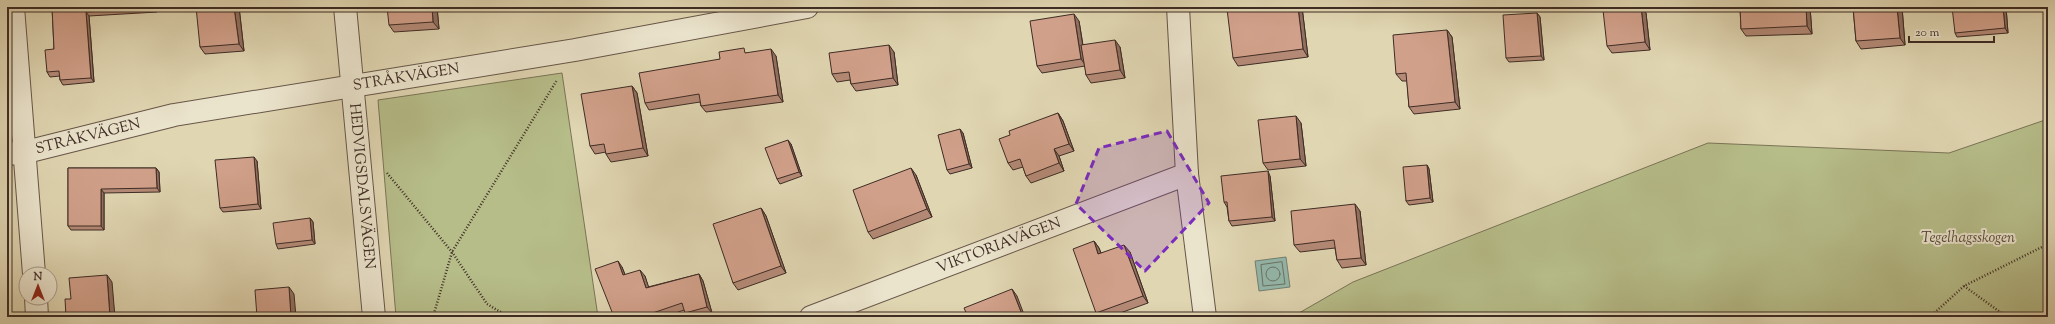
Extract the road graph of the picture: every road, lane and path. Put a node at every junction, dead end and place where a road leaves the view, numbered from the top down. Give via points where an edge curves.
1 (13, 7) edge
2 (345, 7) edge
3 (807, 7) edge
4 (1178, 7) edge
5 (575, 50) junction
6 (353, 86) junction
7 (16, 153) edge
8 (383, 169) dead end
9 (1187, 174) junction
10 (2048, 244) edge
11 (452, 252) junction
12 (33, 266) edge
13 (1964, 286) junction
14 (36, 306) edge
15 (37, 317) edge
16 (374, 317) edge
17 (434, 317) edge
18 (509, 317) edge
19 (810, 317) edge
20 (1206, 317) edge
21 (1930, 317) edge
22 (2007, 317) edge

1 - 7 street
2 - 6 street, HEDVIGSDALSVÄGEN
3 - 5 street, STRÅKVÄGEN
4 - 9 street
5 - 6 street, STRÅKVÄGEN
5 - 11 path
6 - 7 street, STRÅKVÄGEN via 174,115
6 - 16 street, HEDVIGSDALSVÄGEN
7 - 12 street
8 - 11 path
9 - 19 street, VIKTORIAVÄGEN
9 - 20 street
10 - 13 path
11 - 17 path
11 - 18 path via 487,304
13 - 21 path
13 - 22 path
14 - 15 street

